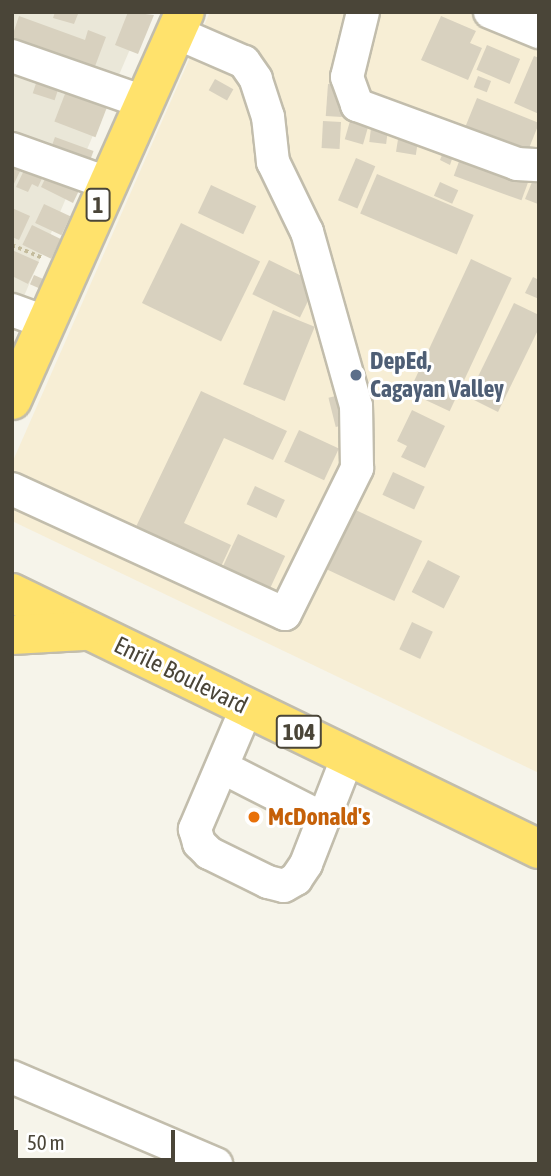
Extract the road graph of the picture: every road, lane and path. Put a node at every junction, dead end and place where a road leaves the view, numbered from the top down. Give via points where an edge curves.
1 (363, 12) edge
2 (490, 12) edge
3 (181, 23) edge
4 (539, 32) edge
5 (12, 56) edge
6 (143, 102) junction
7 (12, 149) edge
8 (539, 164) edge
9 (107, 183) junction
10 (12, 310) edge
11 (48, 323) junction
12 (12, 400) edge
13 (12, 489) edge
14 (12, 575) edge
15 (12, 593) edge
16 (75, 623) junction
17 (12, 635) edge
18 (247, 707) junction
19 (348, 756) junction
20 (222, 767) junction
21 (324, 819) junction
22 (539, 849) edge
23 (12, 1077) edge
24 (216, 1164) edge

1 - 8 street via 347,77 357,105 517,164
2 - 4 street
3 - 6 highway, 1
3 - 13 street via 244,62 256,79 268,117 273,162 307,232 356,407 357,468 285,614
5 - 6 street
6 - 9 highway, 1
7 - 9 street
9 - 11 highway, 1
10 - 11 street
11 - 12 highway, 1
14 - 16 highway
15 - 16 highway, Enrile Boulevard / 104
16 - 17 highway
16 - 18 highway, Enrile Boulevard / 104
18 - 19 highway, Enrile Boulevard / 104
18 - 20 street
19 - 21 street
19 - 22 highway, Enrile Boulevard / 104
20 - 21 street
20 - 21 street via 195,829 199,843 209,853 284,886 306,864
23 - 24 street

